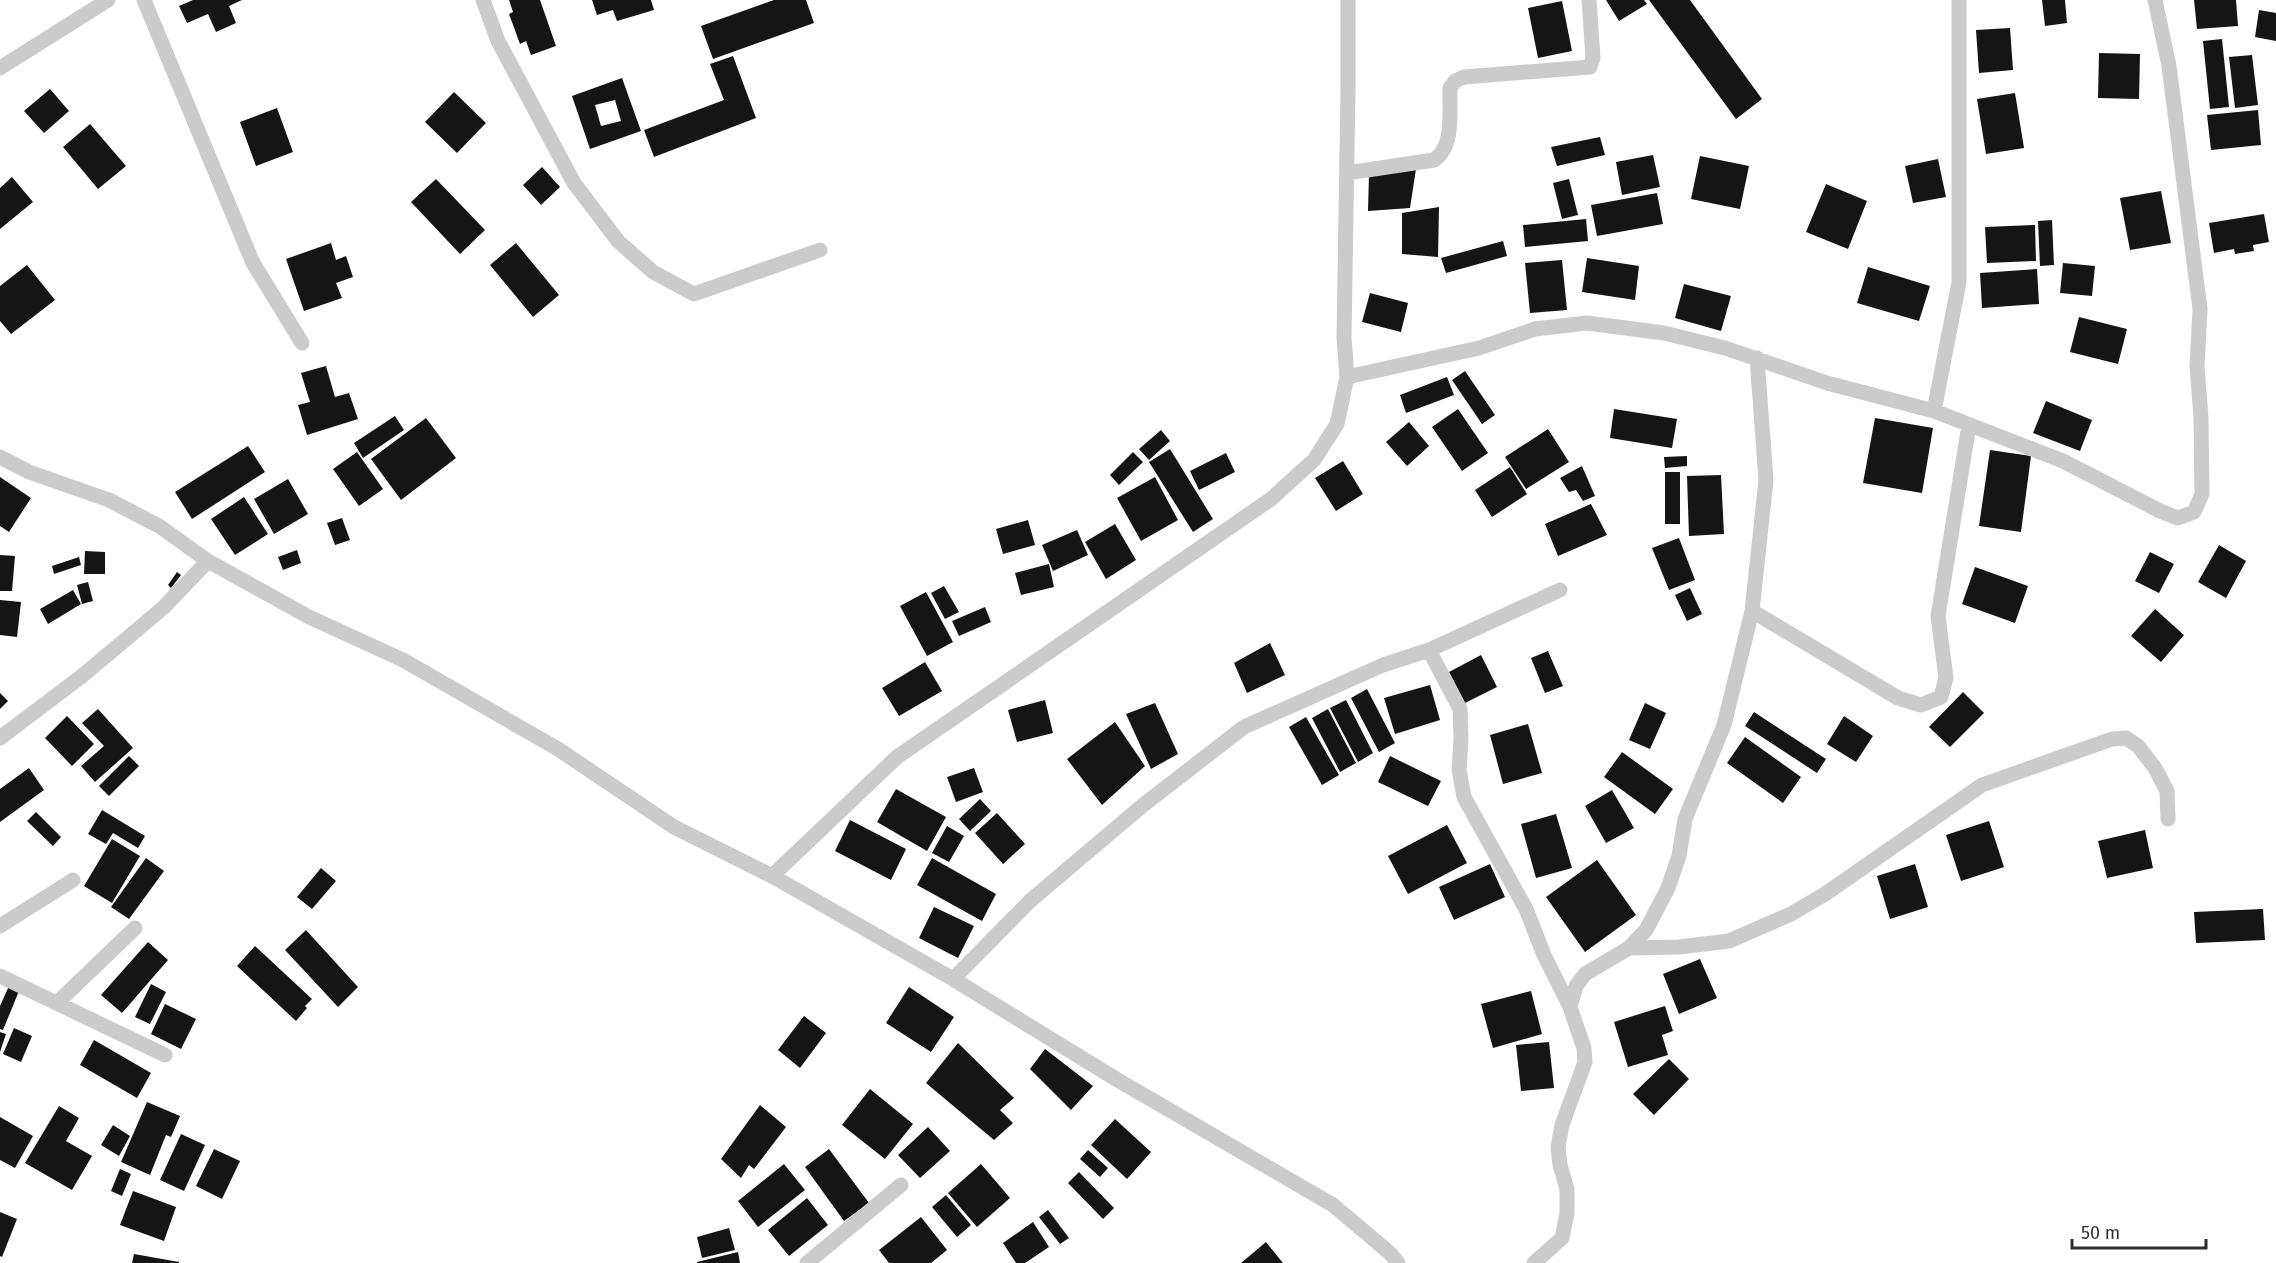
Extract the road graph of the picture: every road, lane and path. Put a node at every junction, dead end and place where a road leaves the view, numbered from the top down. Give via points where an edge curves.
1 (108, 0) edge
2 (144, 0) edge
3 (483, 0) edge
4 (1348, 0) edge
5 (1589, 0) edge
6 (1959, 0) edge
7 (2156, 0) edge
8 (0, 69) edge
9 (1347, 173) junction
10 (820, 250) dead end
11 (302, 343) dead end
12 (1757, 358) junction
13 (1347, 377) junction
14 (1934, 411) junction
15 (1969, 425) junction
16 (0, 457) edge
17 (208, 561) junction
18 (1560, 590) dead end
19 (1752, 611) junction
20 (1429, 650) junction
21 (0, 738) edge
22 (2168, 819) dead end
23 (772, 876) junction
24 (73, 880) dead end
25 (0, 926) edge
26 (135, 928) dead end
27 (1629, 948) junction
28 (0, 976) edge
29 (954, 979) junction
30 (57, 1003) junction
31 (1570, 1006) junction
32 (165, 1055) dead end
33 (901, 1185) dead end
34 (807, 1263) edge
35 (1398, 1263) edge
36 (1534, 1263) edge

1 - 8 street
2 - 11 street via 253,263
3 - 10 street via 498,41 574,183 618,241 652,272 694,294
4 - 9 street
5 - 9 street via 1593,58 1590,67 1464,77 1450,88 1448,144 1442,155 1434,160
6 - 14 street via 1959,282
7 - 15 street via 2169,66 2200,309 2202,494 2194,512 2178,518 2062,462
9 - 13 street
12 - 13 street via 1664,333 1587,323 1534,329 1479,348
12 - 14 street via 1827,383
12 - 19 street via 1766,480
13 - 23 street via 1336,424 1314,460 1271,499 897,757
14 - 15 street
15 - 19 street via 1938,616 1946,678 1941,697 1922,705 1898,698
16 - 17 street via 29,472 109,500 159,526
17 - 21 street via 164,608
17 - 23 street via 309,617 403,660 558,749 674,827
18 - 20 street
19 - 27 street via 1724,726 1685,819 1679,856 1668,888 1647,930
20 - 29 street via 1383,664 1244,727 1031,900
20 - 31 street via 1460,709 1459,770 1464,797 1526,909
22 - 27 street via 2167,791 2155,768 2138,746 2126,738 2112,739 1982,785 1825,894 1791,914 1729,941
23 - 29 street
24 - 25 street
26 - 30 street
27 - 31 street via 1585,974 1576,986
28 - 30 street
29 - 35 street via 1126,1085 1334,1205
30 - 32 street
31 - 36 street via 1585,1062 1558,1147 1567,1189 1567,1213 1562,1238
33 - 34 street

